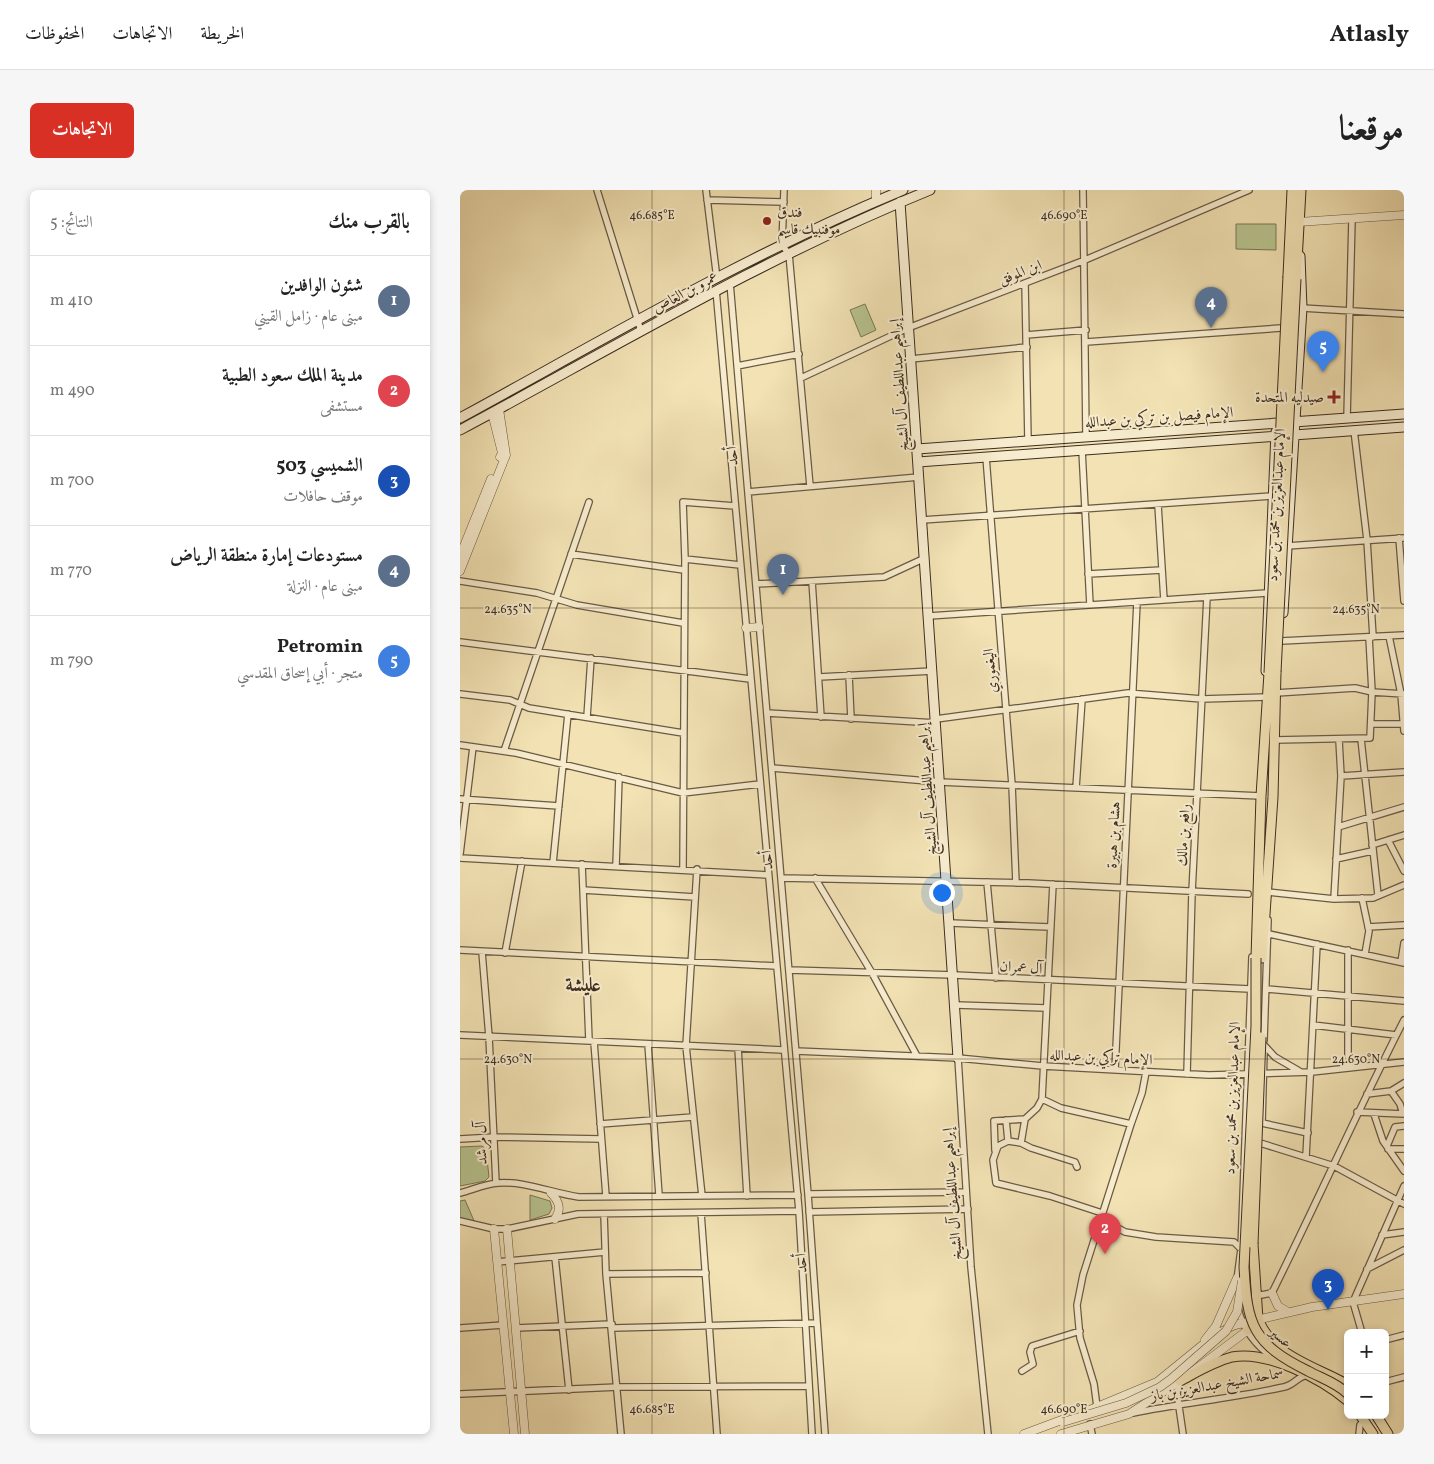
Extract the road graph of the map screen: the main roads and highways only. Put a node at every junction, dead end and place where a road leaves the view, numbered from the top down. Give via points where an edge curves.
1 (903, 190) edge
2 (930, 190) edge
3 (1292, 190) edge
4 (1301, 190) edge
5 (900, 202) junction
6 (1298, 226) junction
7 (1289, 250) junction
8 (1292, 277) junction
9 (1404, 414) edge
10 (460, 418) edge
11 (1295, 421) junction
12 (1277, 422) junction
13 (1404, 427) edge
14 (460, 430) edge
15 (1294, 434) junction
16 (1276, 436) junction
17 (917, 449) junction
18 (918, 462) junction
19 (1272, 673) junction
20 (1276, 693) junction
21 (1267, 698) junction
22 (1259, 958) junction
23 (958, 1058) road end
24 (1244, 1266) joint
25 (1258, 1319) junction
26 (1246, 1327) road end
27 (1180, 1381) road end
28 (1344, 1383) edge
29 (1344, 1391) edge
30 (1344, 1398) edge
31 (1364, 1419) edge
32 (1379, 1419) edge
33 (1375, 1433) edge
34 (1388, 1434) edge

1 - 10 main road, عمرو بن العاص via 717,279
2 - 5 main road, عمرو بن العاص
3 - 7 main road, الإمام عبدالعزيز بن محمد بن سعود
4 - 6 main road, الإمام عبدالعزيز بن محمد بن سعود
5 - 14 main road, عمرو بن العاص via 716,290
5 - 17 main road, إبراهيم عبداللطيف آل الشيخ
6 - 8 main road, الإمام عبدالعزيز بن محمد بن سعود
6 - 11 main road, الإمام عبدالعزيز بن محمد بن سعود via 1302,308
7 - 8 main road, الإمام عبدالعزيز بن محمد بن سعود
7 - 12 main road, الإمام عبدالعزيز بن محمد بن سعود via 1281,328
8 - 19 main road, الإمام عبدالعزيز بن محمد بن سعود, bridge
9 - 11 main road, الإمام فيصل بن تركي بن عبدالله
11 - 12 main road, الإمام فيصل بن تركي بن عبدالله
11 - 15 main road, الإمام عبدالعزيز بن محمد بن سعود
12 - 16 main road, الإمام عبدالعزيز بن محمد بن سعود
12 - 17 main road, الإمام فيصل بن تركي بن عبدالله
13 - 15 main road, الإمام فيصل بن تركي بن عبدالله
15 - 16 main road, الإمام فيصل بن تركي بن عبدالله
15 - 20 main road, الإمام عبدالعزيز بن محمد بن سعود
16 - 18 main road, الإمام فيصل بن تركي بن عبدالله
16 - 21 main road, الإمام عبدالعزيز بن محمد بن سعود via 1267,593
17 - 18 main road, إبراهيم عبداللطيف آل الشيخ
18 - 23 main road, إبراهيم عبداللطيف آل الشيخ
19 - 20 main road, الإمام عبدالعزيز بن محمد بن سعود
19 - 21 main road, الإمام عبدالعزيز بن محمد بن سعود
20 - 22 main road, الإمام عبدالعزيز بن محمد بن سعود via 1267,892
21 - 22 main road, الإمام عبدالعزيز بن محمد بن سعود via 1253,895
22 - 24 main road, الإمام عبدالعزيز بن محمد بن سعود, bridge
22 - 25 main road, الإمام عبدالعزيز بن محمد بن سعود, bridge via 1254,1244
24 - 29 main road, عسير, bridge via 1246,1305 1259,1337 1282,1356
25 - 26 main road, سماحة الشيخ عبدالعزيز بن باز
25 - 28 main road via 1262,1331 1277,1348
27 - 30 main road, سماحة الشيخ عبدالعزيز بن باز via 1234,1357 1252,1357 1285,1365
31 - 33 main road
32 - 34 main road

